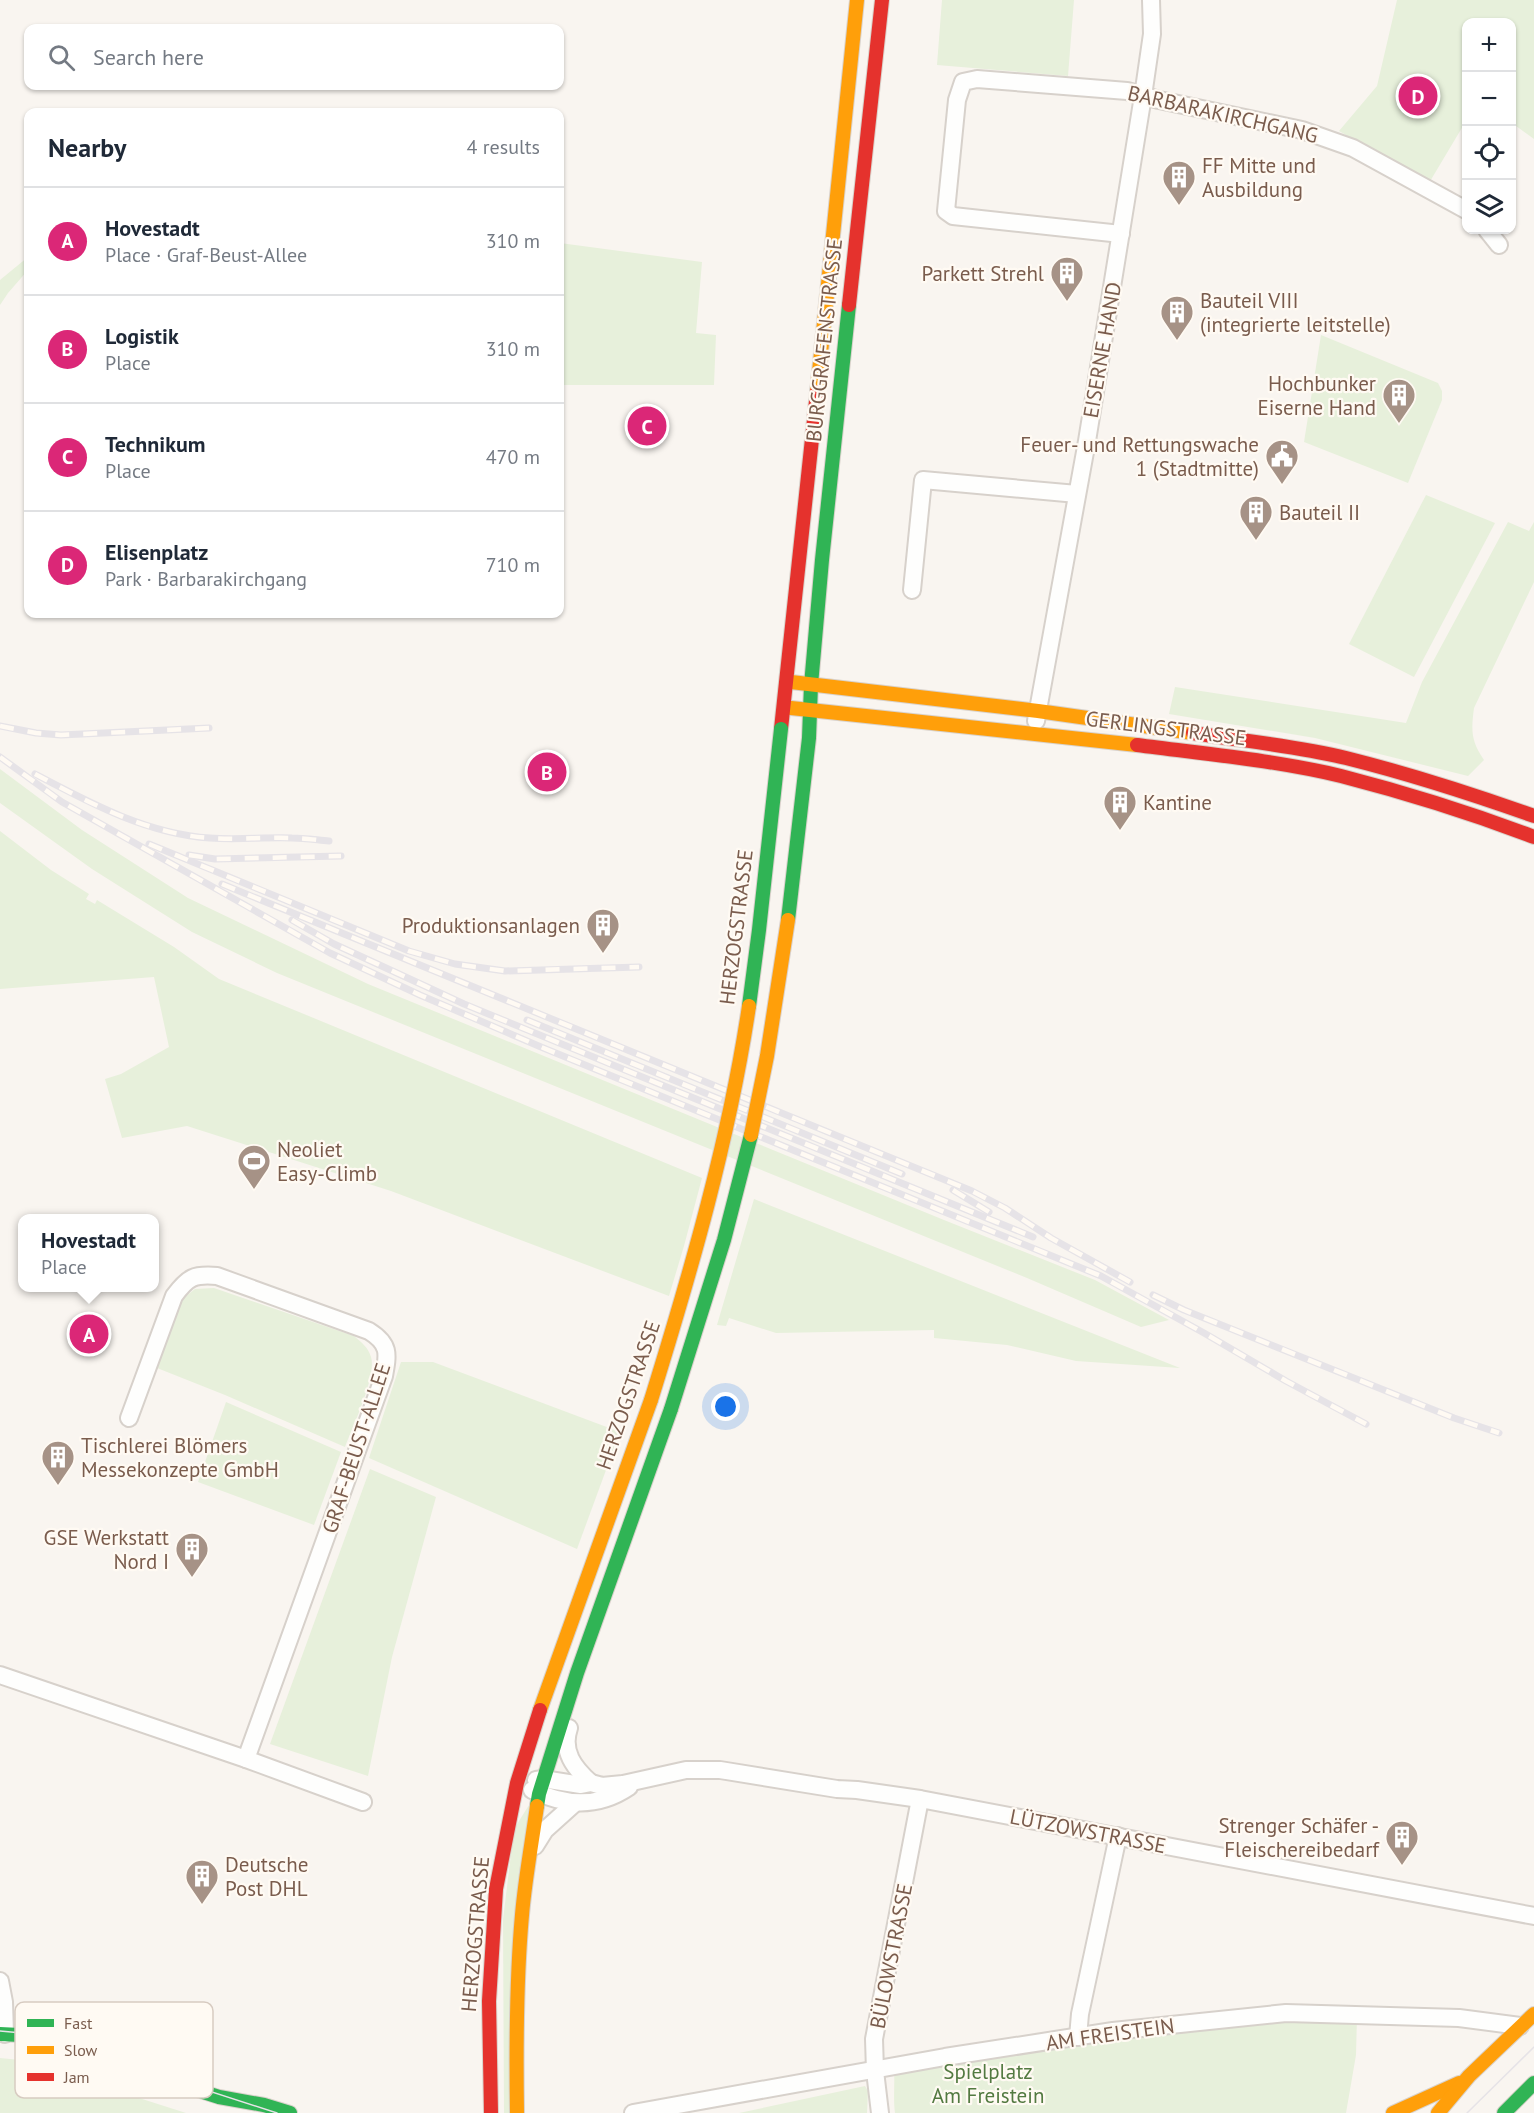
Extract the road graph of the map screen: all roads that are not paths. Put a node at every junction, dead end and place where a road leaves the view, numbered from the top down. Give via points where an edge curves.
1 (857, 0) edge
2 (882, 0) edge
3 (1151, 0) edge
4 (1143, 96) junction
5 (1462, 207) edge
6 (1121, 234) junction
7 (1490, 234) edge
8 (1499, 245) dead end
9 (1077, 494) junction
10 (912, 590) dead end
11 (786, 681) junction
12 (811, 685) junction
13 (783, 707) junction
14 (810, 710) junction
15 (1038, 711) junction
16 (1032, 734) junction
17 (1534, 816) edge
18 (1534, 837) edge
19 (129, 1418) dead end
20 (577, 1673) junction
21 (0, 1675) edge
22 (246, 1759) junction
23 (640, 1780) junction
24 (517, 1783) junction
25 (591, 1783) junction
26 (541, 1786) junction
27 (920, 1799) junction
28 (363, 1802) dead end
29 (575, 1803) junction
30 (1118, 1836) junction
31 (531, 1852) junction
32 (1534, 1916) edge
33 (0, 1981) edge
34 (1534, 2014) edge
35 (1520, 2026) junction
36 (3, 2034) edge
37 (1078, 2037) junction
38 (875, 2071) junction
39 (1465, 2080) junction
40 (1534, 2083) edge
41 (213, 2095) edge
42 (489, 2096) junction
43 (219, 2097) junction
44 (244, 2113) edge
45 (290, 2113) edge
46 (480, 2113) edge
47 (491, 2113) edge
48 (517, 2113) edge
49 (633, 2113) edge
50 (880, 2113) edge
51 (1393, 2113) edge
52 (1438, 2113) edge
53 (1504, 2113) edge

1 - 11 main road, BURGGRAFENSTRASSE
2 - 12 main road, BURGGRAFENSTRASSE
3 - 4 street, EISERNE HAND via 1152,34
4 - 5 street, BARBARAKIRCHGANG via 1336,141
4 - 6 street, EISERNE HAND
4 - 6 street, BARBARAKIRCHGANG via 1127,91 977,79 963,82 957,100 946,211 953,216
6 - 9 street, EISERNE HAND
7 - 8 street
9 - 10 street via 923,480
9 - 15 street, EISERNE HAND
11 - 12 main road, GERLINGSTRASSE
11 - 13 main road, HERZOGSTRASSE
12 - 14 main road, HERZOGSTRASSE
12 - 15 main road, GERLINGSTRASSE
13 - 14 main road, GERLINGSTRASSE
13 - 24 main road, HERZOGSTRASSE, bridge via 751,989 727,1129 690,1276 651,1400
14 - 16 main road, GERLINGSTRASSE
14 - 20 main road, HERZOGSTRASSE, bridge via 788,920 751,1137 671,1409
15 - 16 street, EISERNE HAND
15 - 17 main road, GERLINGSTRASSE via 1345,758
16 - 18 main road, GERLINGSTRASSE via 1205,753 1340,776 1471,813
19 - 22 street, GRAF-BEUST-ALLEE via 174,1296 183,1284 199,1275 217,1276 369,1331 385,1346 388,1356 384,1376
20 - 25 street via 581,1693 566,1745 574,1768
20 - 26 main road, HERZOGSTRASSE
21 - 22 street
22 - 28 street
23 - 25 street, LÜTZOWSTRASSE via 602,1786
23 - 27 street, LÜTZOWSTRASSE via 686,1770 720,1770
23 - 29 street, LÜTZOWSTRASSE via 618,1795
24 - 26 street, LÜTZOWSTRASSE
24 - 42 main road, HERZOGSTRASSE via 496,1889 489,2001
25 - 26 street, LÜTZOWSTRASSE
26 - 29 street, LÜTZOWSTRASSE via 566,1803
26 - 31 main road, HERZOGSTRASSE
27 - 30 street, LÜTZOWSTRASSE
27 - 38 street, BÜLOWSTRASSE via 874,2039
29 - 31 street via 545,1830
30 - 32 street, LÜTZOWSTRASSE
30 - 37 street
31 - 48 main road, HERZOGSTRASSE via 518,1967
33 - 36 street
34 - 35 main road
35 - 37 street, AM FREISTEIN via 1459,2018 1286,2013
35 - 39 main road
37 - 38 street, AM FREISTEIN
38 - 49 street, AM FREISTEIN
38 - 50 street, BÜLOWSTRASSE
39 - 51 main road
39 - 52 main road
40 - 53 main road
41 - 43 main road
42 - 46 main road
42 - 47 main road, HERZOGSTRASSE
43 - 44 main road
43 - 45 main road

